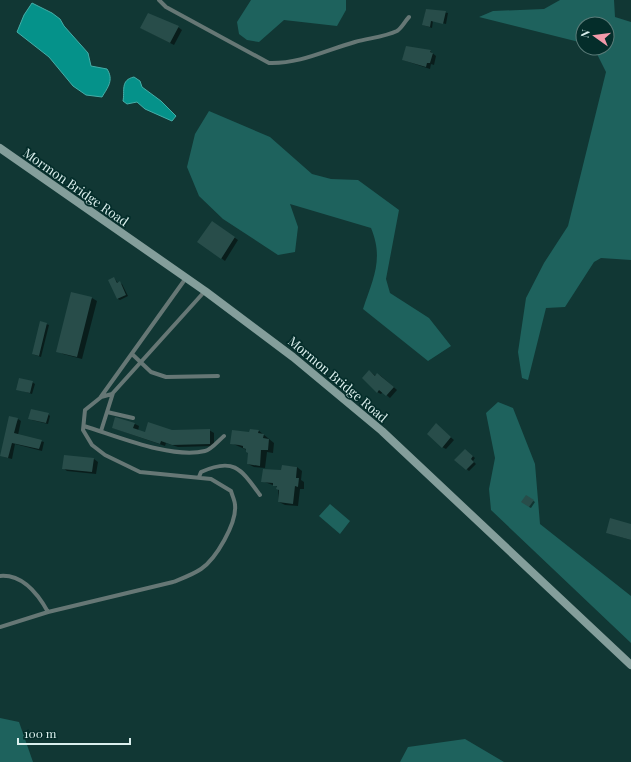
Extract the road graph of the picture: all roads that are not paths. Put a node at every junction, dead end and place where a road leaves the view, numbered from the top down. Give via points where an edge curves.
1 (159, 0) edge
2 (409, 17) dead end
3 (0, 148) edge
4 (186, 278) junction
5 (205, 291) junction
6 (132, 354) junction
7 (140, 363) junction
8 (218, 376) dead end
9 (113, 393) junction
10 (100, 398) junction
11 (107, 412) junction
12 (133, 418) dead end
13 (84, 426) junction
14 (101, 431) junction
15 (224, 436) dead end
16 (199, 477) junction
17 (260, 494) dead end
18 (0, 576) edge
19 (48, 612) junction
20 (0, 627) edge
21 (631, 665) edge

1 - 2 lane via 166,7 269,63 307,59 354,42 389,34 399,30
3 - 4 main road, Mormon Bridge Road
4 - 5 main road, Mormon Bridge Road
4 - 6 lane
5 - 7 lane
5 - 21 main road, Mormon Bridge Road via 293,357 382,431
6 - 7 lane
6 - 10 lane
7 - 8 lane via 152,372 166,377
7 - 9 lane
9 - 10 lane
9 - 11 lane
10 - 13 lane via 85,410
11 - 12 lane
11 - 14 lane
13 - 14 lane
13 - 16 lane via 83,430 92,445 105,456 140,472
14 - 15 lane via 160,449 184,452 206,451
16 - 17 lane via 201,472 210,468 232,465 243,472
16 - 19 lane via 211,479 231,491 236,505 231,525 220,548 203,568 173,582
18 - 19 lane via 25,582
19 - 20 lane

